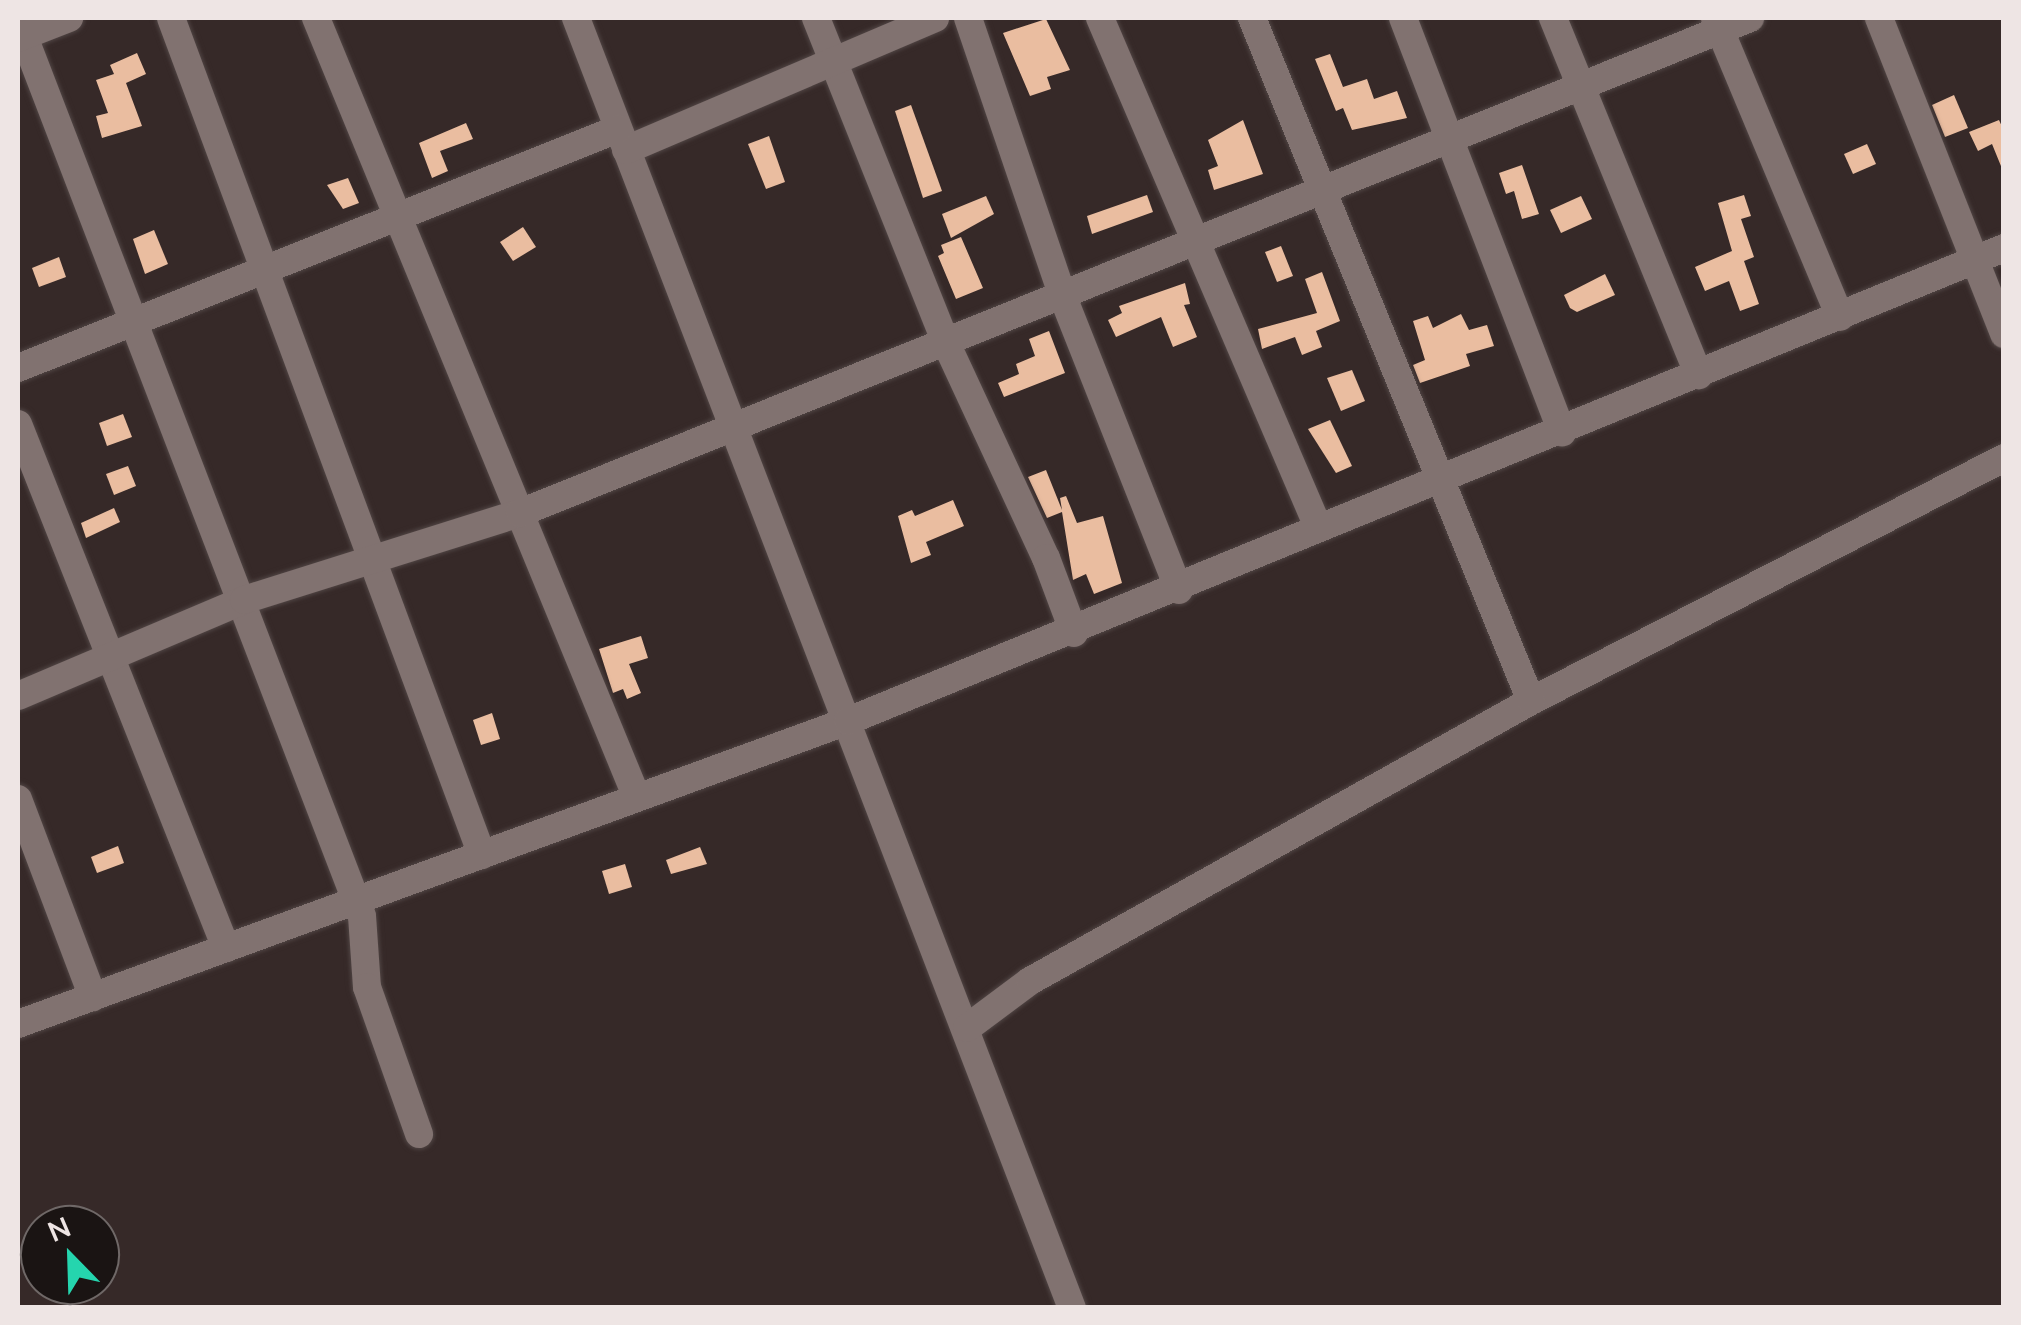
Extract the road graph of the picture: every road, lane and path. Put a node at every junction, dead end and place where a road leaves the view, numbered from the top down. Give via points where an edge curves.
1 (69, 18) edge
2 (172, 18) edge
3 (316, 18) edge
4 (576, 18) edge
5 (816, 18) edge
6 (936, 18) edge
7 (968, 18) edge
8 (1100, 18) edge
9 (1252, 18) edge
10 (1403, 18) edge
11 (1552, 18) edge
12 (1750, 18) edge
13 (1879, 18) edge
14 (1717, 23) edge
15 (19, 31) edge
16 (832, 60) junction
17 (1579, 88) junction
18 (1450, 137) junction
19 (622, 140) junction
20 (1322, 190) junction
21 (400, 219) junction
22 (1196, 240) junction
23 (2004, 248) edge
24 (1974, 260) junction
25 (266, 272) junction
26 (1064, 297) junction
27 (1840, 316) junction
28 (134, 324) junction
29 (2004, 334) edge
30 (946, 345) junction
31 (18, 368) edge
32 (1699, 374) junction
33 (18, 424) edge
34 (737, 427) junction
35 (1562, 433) junction
36 (2004, 458) edge
37 (1442, 482) junction
38 (520, 513) junction
39 (1318, 527) junction
40 (376, 558) junction
41 (1179, 590) junction
42 (244, 600) junction
43 (1074, 633) junction
44 (112, 658) junction
45 (18, 696) edge
46 (1531, 701) junction
47 (848, 721) junction
48 (18, 798) edge
49 (637, 798) junction
50 (482, 855) junction
51 (355, 901) junction
52 (226, 948) junction
53 (93, 997) junction
54 (18, 1024) edge
55 (967, 1028) junction
56 (419, 1134) dead end
57 (1072, 1308) edge

1 - 15 street
2 - 25 street
3 - 21 street
4 - 19 street
5 - 16 street
6 - 16 street
7 - 26 street
8 - 22 street
9 - 20 street
10 - 18 street
11 - 17 street
12 - 14 street
13 - 24 street
14 - 17 street
14 - 27 street
15 - 28 street
16 - 19 street
16 - 30 street
17 - 18 street
17 - 32 street
18 - 20 street
18 - 35 street
19 - 21 street
19 - 34 street
20 - 22 street
20 - 37 street
21 - 25 street
21 - 38 street
22 - 26 street
22 - 39 street
23 - 24 street
24 - 27 street
24 - 29 street
25 - 28 street
25 - 40 street
26 - 30 street
26 - 41 street
27 - 32 street
28 - 31 street
28 - 42 street
30 - 34 street
30 - 43 street
32 - 35 street
33 - 44 street
34 - 38 street
34 - 47 street
35 - 37 street
36 - 46 street
37 - 39 street
37 - 46 street
38 - 40 street
38 - 49 street
39 - 41 street
40 - 42 street
40 - 50 street
41 - 43 street
42 - 44 street
42 - 51 street
43 - 47 street
44 - 45 street
44 - 52 street
46 - 55 street via 1030,981
47 - 49 street
47 - 55 street
48 - 53 street
49 - 50 street
50 - 51 street
51 - 52 street
51 - 56 street via 367,988
52 - 53 street
53 - 54 street
55 - 57 street

